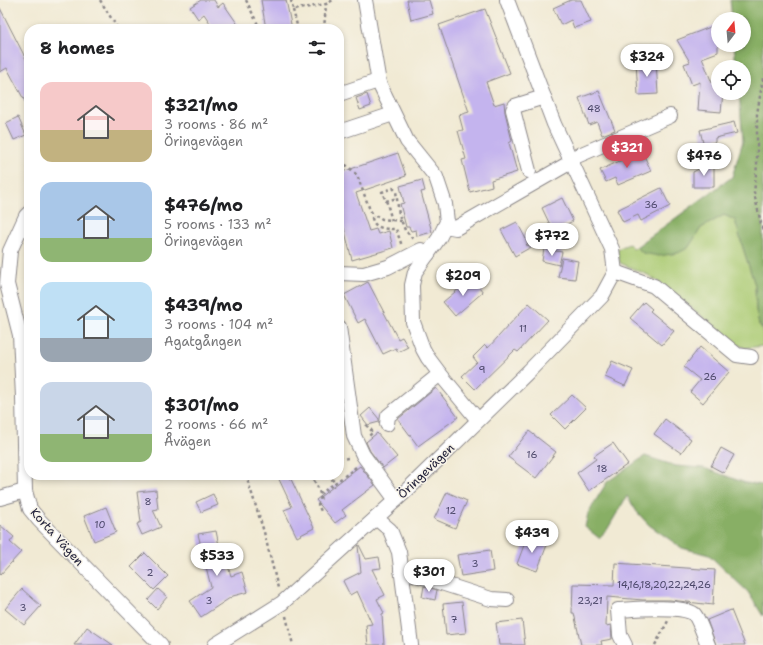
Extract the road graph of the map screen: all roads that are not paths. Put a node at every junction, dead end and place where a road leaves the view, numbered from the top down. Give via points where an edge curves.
1 (365, 0) edge
2 (507, 0) edge
3 (378, 81) junction
4 (344, 92) edge
5 (544, 97) junction
6 (394, 114) junction
7 (670, 116) dead end
8 (344, 130) edge
9 (571, 160) junction
10 (529, 171) dead end
11 (24, 220) edge
12 (445, 226) junction
13 (428, 254) junction
14 (615, 272) junction
15 (344, 273) edge
16 (751, 357) dead end
17 (344, 363) edge
18 (440, 374) junction
19 (478, 420) junction
20 (387, 424) dead end
21 (24, 491) junction
22 (0, 498) edge
23 (396, 500) junction
24 (376, 518) junction
25 (401, 570) junction
26 (507, 600) dead end
27 (161, 645) edge
28 (215, 645) edge
29 (411, 645) edge
30 (625, 645) edge
31 (708, 645) edge

1 - 3 street
2 - 5 street
3 - 4 street
3 - 6 street
5 - 9 street
5 - 10 street via 515,106 513,110
6 - 8 street
6 - 12 street via 407,141 436,177 445,204
7 - 9 street
9 - 12 street via 456,228
9 - 14 street via 612,249
11 - 21 street, Korta Vägen via 10,251 7,284 20,335
12 - 13 street
13 - 15 street via 421,250 388,267 364,274
13 - 18 street via 415,272 412,285 413,322 423,349
14 - 16 street via 654,286 737,355
14 - 19 street, Öringevägen via 602,296
17 - 23 street via 354,436 363,455
18 - 19 street
18 - 20 street via 388,416
19 - 23 street, Öringevägen
21 - 22 street
21 - 27 street, Korta Vägen via 30,509 39,520
23 - 24 street, Öringevägen
24 - 25 street via 390,530 399,552
24 - 28 street, Öringevägen via 282,603
25 - 26 street via 491,599
25 - 29 street
30 - 31 street via 620,635 618,610 671,609 688,611 695,615

